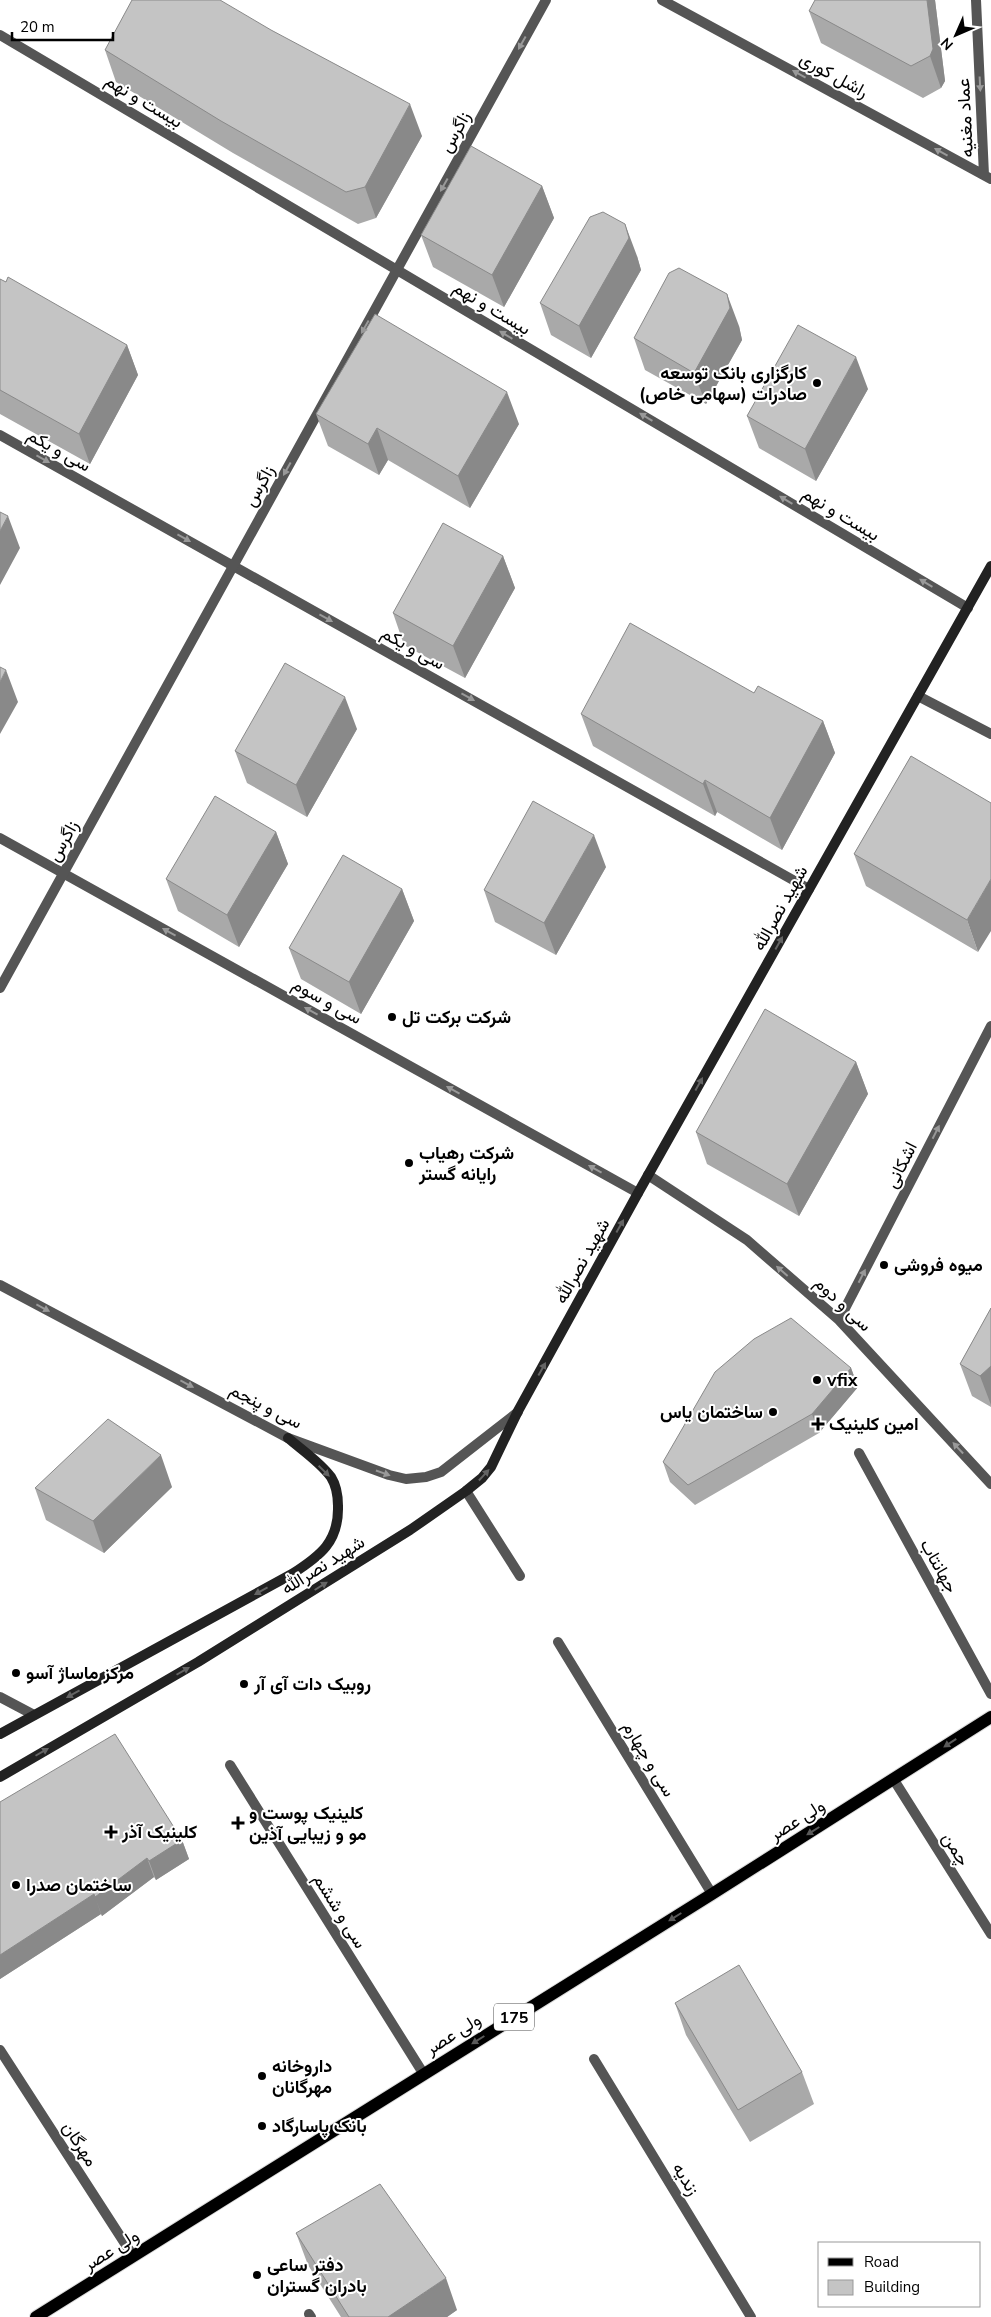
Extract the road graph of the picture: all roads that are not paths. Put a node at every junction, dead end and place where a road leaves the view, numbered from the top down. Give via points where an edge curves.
1 (546, 0) edge
2 (662, 0) edge
3 (976, 0) edge
4 (0, 35) edge
5 (988, 177) edge
6 (397, 270) junction
7 (0, 435) edge
8 (233, 566) junction
9 (991, 566) edge
10 (968, 608) junction
11 (918, 696) junction
12 (991, 734) edge
13 (0, 838) edge
14 (63, 874) junction
15 (809, 889) junction
16 (0, 988) edge
17 (991, 1026) edge
18 (648, 1175) junction
19 (638, 1193) junction
20 (0, 1285) edge
21 (839, 1320) junction
22 (518, 1411) junction
23 (288, 1438) junction
24 (859, 1453) dead end
25 (991, 1484) edge
26 (466, 1491) junction
27 (520, 1576) dead end
28 (558, 1642) dead end
29 (991, 1694) edge
30 (0, 1697) edge
31 (34, 1715) junction
32 (991, 1717) edge
33 (0, 1734) edge
34 (230, 1765) dead end
35 (0, 1777) edge
36 (894, 1780) junction
37 (712, 1894) junction
38 (991, 1934) edge
39 (0, 2050) edge
40 (594, 2059) dead end
41 (423, 2073) junction
42 (133, 2256) junction
43 (36, 2317) edge
44 (751, 2317) edge

1 -> 6 street, زاگرس
5 -> 2 street, راشل کوری
3 -> 5 street, عماد مغنیه
4 - 6 street, بیست و نهم
6 -> 8 street, زاگرس
10 -> 6 street, بیست و نهم
7 -> 8 street, سی و یکم
8 - 14 street, زاگرس
8 -> 15 street, سی و یکم
9 - 10 main road, شهید نصرالله
10 - 11 main road, شهید نصرالله
11 - 12 street
11 - 15 main road, شهید نصرالله
13 - 14 street, سی و سوم
14 - 16 street, زاگرس
19 -> 14 street, سی و سوم
18 -> 15 main road, شهید نصرالله
21 -> 17 street, اشکانی
18 - 19 main road, شهید نصرالله
21 -> 18 street, سی و دوم via 746,1240
22 -> 19 main road, شهید نصرالله
20 -> 23 street, سی و پنجم
25 -> 21 street, سی و دوم
23 -> 22 street, سی و پنجم via 389,1475 406,1479 426,1477 441,1472
26 -> 22 main road, شهید نصرالله via 491,1467
23 -> 31 main road, شهید نصرالله via 329,1474 334,1483 338,1500 336,1530 328,1545 316,1558 283,1579
24 - 29 street, جهانتاب
26 - 27 street
35 -> 26 main road, شهید نصرالله via 198,1662 410,1530
28 - 37 street, سی و چهارم
30 - 31 street
31 - 33 main road, شهید نصرالله
32 -> 36 main road, ولی عصر / 175
34 - 41 street, سی و ششم
36 -> 37 main road, ولی عصر / 175
36 - 38 street, چمن
37 -> 41 main road, ولی عصر / 175
39 - 42 street, مهرگان
40 - 44 street, زندیه
41 - 42 main road, ولی عصر / 175
42 - 43 main road, ولی عصر / 175

